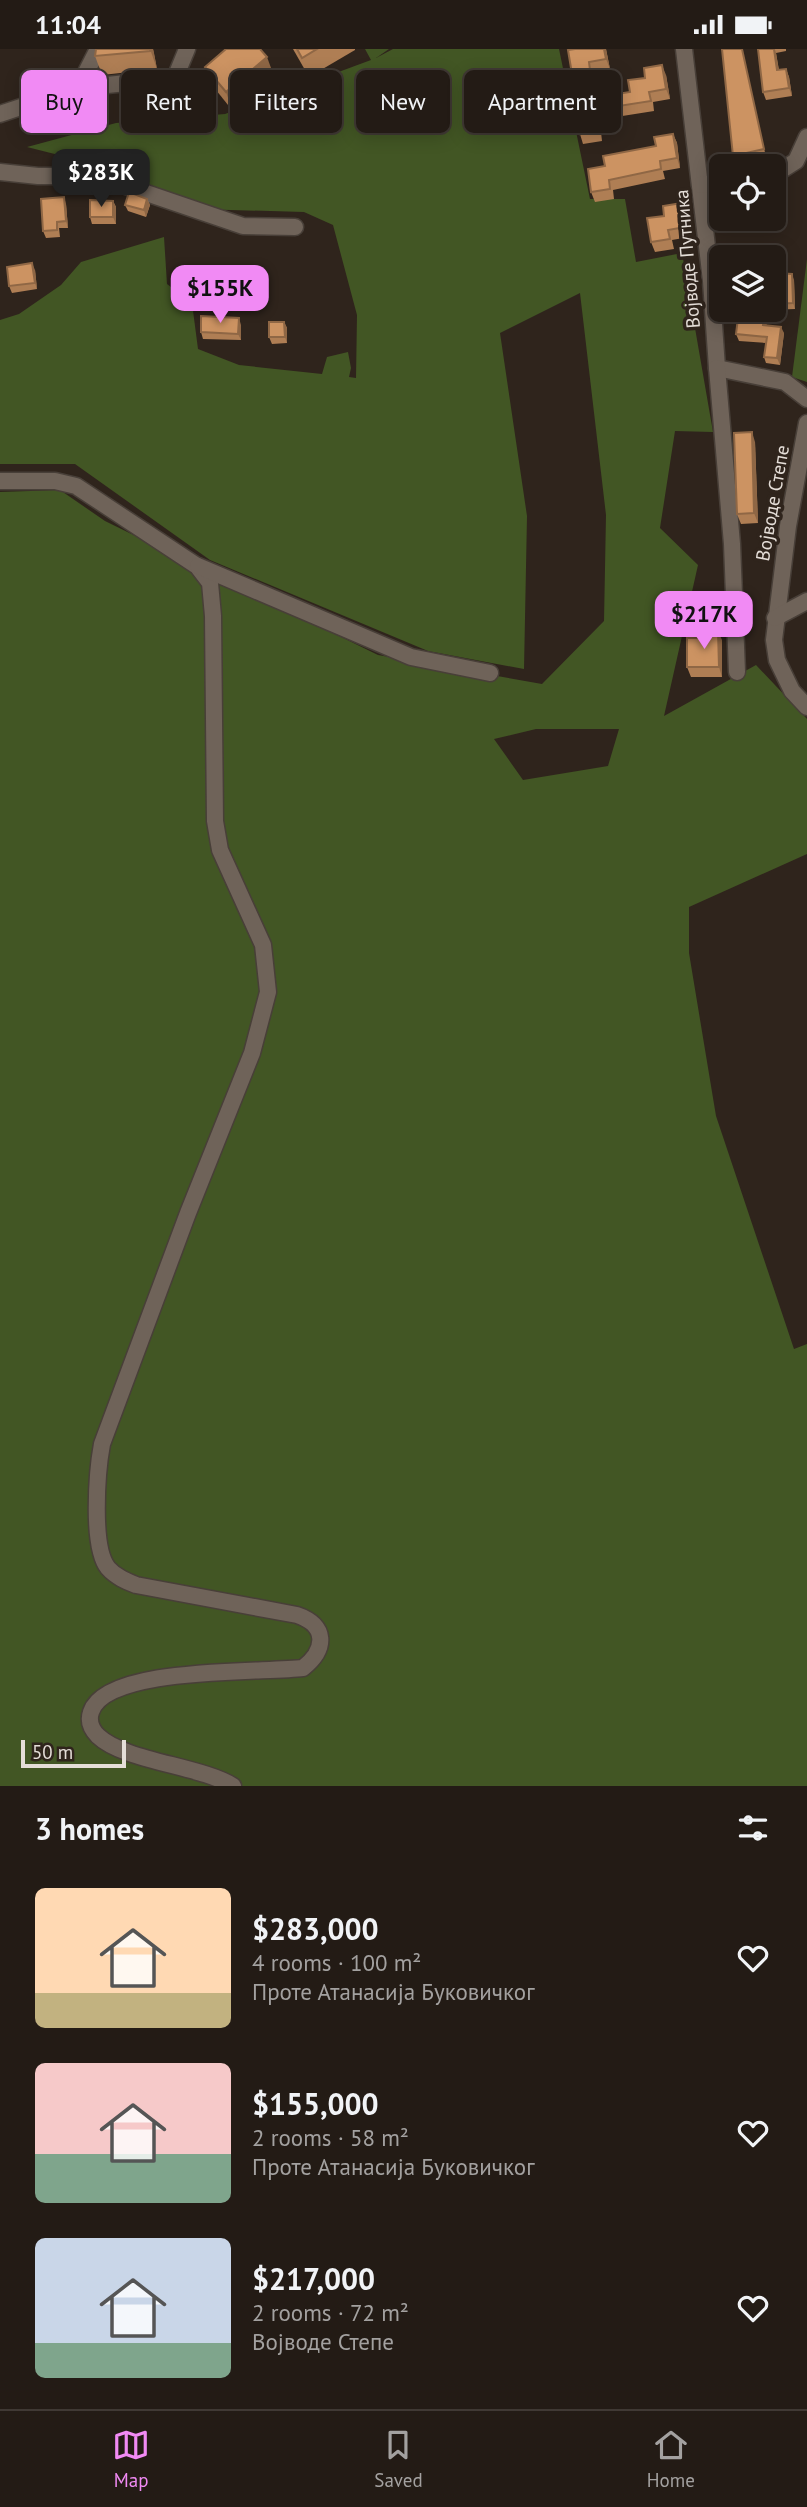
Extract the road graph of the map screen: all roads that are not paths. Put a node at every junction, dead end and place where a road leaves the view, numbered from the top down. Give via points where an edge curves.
1 (98, 49) edge
2 (187, 49) edge
3 (684, 49) edge
4 (87, 70) edge
5 (107, 85) edge
6 (21, 107) edge
7 (0, 114) edge
8 (807, 137) edge
9 (786, 167) edge
10 (0, 172) edge
11 (709, 184) edge
12 (701, 185) junction
13 (295, 227) dead end
14 (718, 368) junction
15 (807, 399) edge
16 (807, 423) edge
17 (0, 481) edge
18 (197, 566) junction
19 (807, 601) edge
20 (775, 618) junction
21 (737, 672) dead end
22 (490, 673) dead end
23 (807, 708) edge
24 (233, 1786) edge

1 - 4 street
2 - 5 street via 174,78
3 - 12 street, Војводе Путника
6 - 7 street
8 - 9 street via 796,161
10 - 13 street via 84,176 243,226
11 - 12 street
12 - 14 street, Војводе Путника
14 - 15 street via 785,382
14 - 21 street, Војводе Путника
16 - 20 street, Војводе Степе
17 - 18 street via 55,481 76,486
18 - 22 street via 411,657
18 - 24 street via 210,583 213,616 215,821 220,850 262,945 268,992 252,1053 102,1444 99,1535 103,1558 119,1578 296,1615 314,1623 320,1644 318,1654 303,1668 187,1673 117,1687 93,1705 89,1717 91,1727 110,1744
19 - 20 street
20 - 23 street, Војводе Степе via 777,660 792,691

